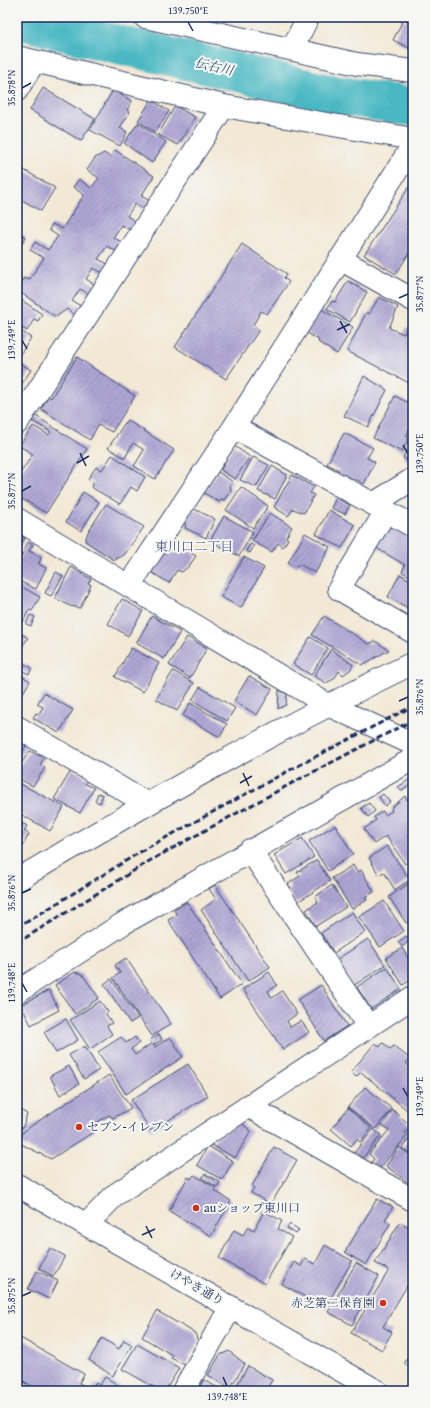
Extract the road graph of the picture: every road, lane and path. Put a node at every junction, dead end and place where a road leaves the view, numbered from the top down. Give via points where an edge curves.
1 (145, 17) edge
2 (308, 17) edge
3 (292, 49) junction
4 (25, 59) edge
5 (413, 71) edge
6 (17, 90) edge
7 (224, 106) junction
8 (413, 139) edge
9 (413, 145) edge
10 (340, 259) junction
11 (413, 300) edge
12 (17, 423) edge
13 (234, 427) junction
14 (413, 479) edge
15 (379, 508) junction
16 (17, 519) edge
17 (413, 526) edge
18 (129, 586) junction
19 (413, 632) edge
20 (413, 663) edge
21 (328, 705) junction
22 (17, 727) edge
23 (413, 744) edge
24 (413, 759) edge
25 (146, 803) junction
26 (250, 850) junction
27 (17, 880) edge
28 (17, 992) edge
29 (413, 997) edge
30 (368, 1026) junction
31 (248, 1106) junction
32 (17, 1185) edge
33 (413, 1200) edge
34 (87, 1224) junction
35 (231, 1307) junction
36 (183, 1391) edge
37 (377, 1391) edge

1 - 3 street
2 - 3 street
3 - 5 street via 357,64
4 - 6 street
4 - 7 street
7 - 8 street
7 - 12 street
9 - 10 street
10 - 11 street
10 - 13 street
13 - 15 street
13 - 18 street
14 - 15 street
15 - 17 street
15 - 19 street via 339,590
16 - 18 street
18 - 21 street
20 - 21 street
21 - 23 street
21 - 25 street
22 - 25 street
24 - 26 street
25 - 27 street
26 - 28 street via 124,923
26 - 30 street
29 - 30 street
30 - 31 street
31 - 33 street
31 - 34 street via 115,1195
32 - 34 street, けやき通り
34 - 35 street, けやき通り
35 - 36 street
35 - 37 street, けやき通り

